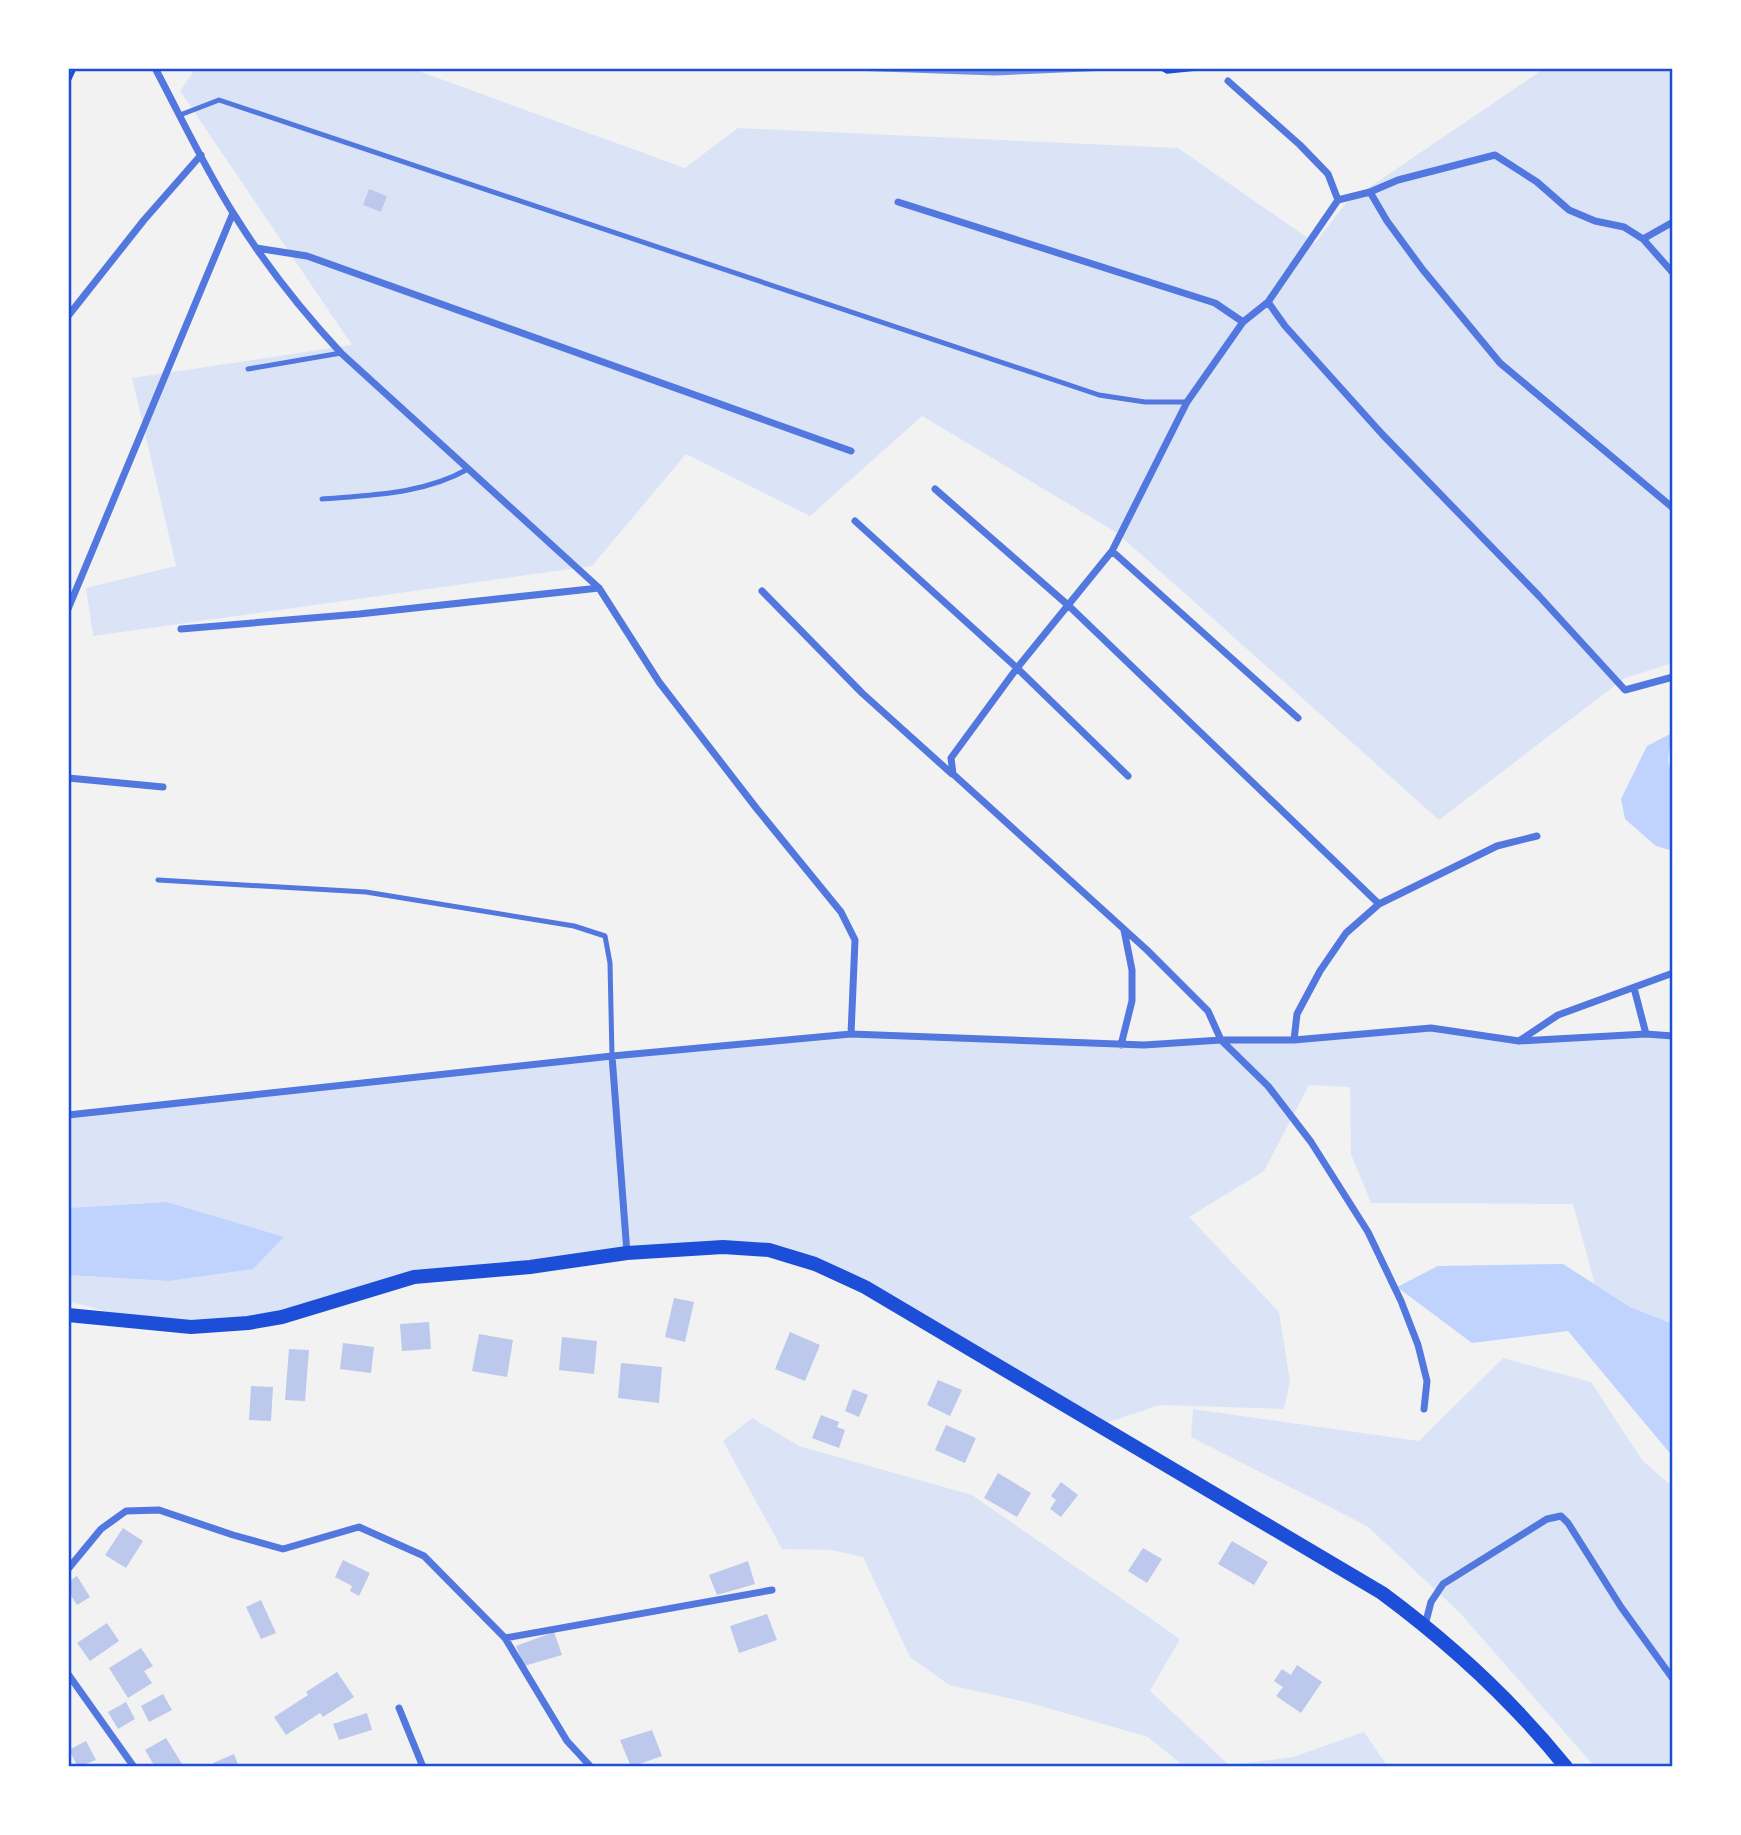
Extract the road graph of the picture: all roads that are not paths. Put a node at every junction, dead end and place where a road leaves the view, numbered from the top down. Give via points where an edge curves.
1 (155, 68) edge
2 (1228, 81) dead end
3 (180, 116) junction
4 (201, 155) junction
5 (1370, 192) junction
6 (1338, 200) junction
7 (898, 202) dead end
8 (233, 214) junction
9 (1673, 222) edge
10 (1643, 239) junction
11 (255, 248) junction
12 (1673, 273) edge
13 (1268, 302) junction
14 (68, 316) edge
15 (1243, 322) junction
16 (341, 353) junction
17 (248, 369) dead end
18 (1187, 402) junction
19 (850, 451) dead end
20 (468, 469) junction
21 (935, 489) dead end
22 (323, 499) dead end
23 (1673, 508) edge
24 (855, 521) dead end
25 (1112, 551) junction
26 (599, 588) junction
27 (762, 591) dead end
28 (1069, 606) junction
29 (68, 609) edge
30 (181, 629) dead end
31 (1017, 667) junction
32 (1673, 677) edge
33 (1298, 718) dead end
34 (953, 774) junction
35 (1128, 776) dead end
36 (68, 778) edge
37 (163, 787) dead end
38 (1537, 836) dead end
39 (158, 880) dead end
40 (1379, 904) junction
41 (1124, 930) junction
42 (1673, 973) edge
43 (1634, 988) junction
44 (851, 1034) junction
45 (1646, 1034) junction
46 (1673, 1037) edge
47 (1221, 1040) junction
48 (1294, 1040) junction
49 (1519, 1041) junction
50 (1121, 1045) junction
51 (612, 1056) junction
52 (68, 1115) edge
53 (627, 1253) junction
54 (68, 1315) edge
55 (1424, 1409) dead end
56 (68, 1569) edge
57 (772, 1590) dead end
58 (1425, 1625) junction
59 (505, 1638) junction
60 (68, 1674) edge
61 (1673, 1679) edge
62 (399, 1708) dead end
63 (134, 1767) edge
64 (423, 1767) edge
65 (591, 1767) edge
66 (1566, 1767) edge

1 - 3 street
2 - 6 street via 1328,174
3 - 4 street
3 - 18 lane via 219,100 1099,395
4 - 8 street
4 - 14 street
5 - 6 street
5 - 10 street via 1398,180 1495,155 1569,210 1625,227
5 - 23 street via 1423,270 1500,363
6 - 13 street
7 - 15 street via 1215,303
8 - 11 street
8 - 29 street
9 - 10 street
10 - 12 street
11 - 16 street
11 - 19 street via 307,256
13 - 15 street
13 - 32 street via 1382,433 1625,690
15 - 18 street
16 - 17 lane
16 - 20 street
18 - 25 street
20 - 22 lane via 447,481 392,493
20 - 26 street
21 - 28 street
24 - 31 street
25 - 28 street
25 - 33 street
26 - 30 street
26 - 44 street via 659,682 841,912 855,940
27 - 34 street via 862,694
28 - 31 street
28 - 40 street
31 - 34 street via 951,758
31 - 35 street
34 - 41 street
36 - 37 street
38 - 40 street via 1497,846
39 - 51 lane via 366,892 574,926 605,936
40 - 48 street via 1346,933 1320,971 1297,1014
41 - 47 street via 1208,1011
41 - 50 street via 1132,1001
42 - 43 street
43 - 45 street
43 - 49 street via 1558,1016
44 - 50 street
44 - 51 street
45 - 46 street
45 - 49 street
47 - 48 street
47 - 50 street
47 - 55 street via 1276,1095 1368,1232 1418,1345 1427,1381
48 - 49 street via 1431,1028
51 - 52 street
51 - 53 street
53 - 54 main road via 414,1277 248,1323 191,1326
53 - 58 main road via 723,1247 769,1250 816,1264 865,1287 1124,1439 1382,1593
56 - 59 street via 101,1529 126,1511 159,1510 283,1549 359,1527 424,1556
57 - 59 street
58 - 61 street via 1431,1602 1443,1584 1547,1519 1561,1516
58 - 66 main road via 1482,1674
59 - 65 street via 567,1741
60 - 63 street
62 - 64 street

